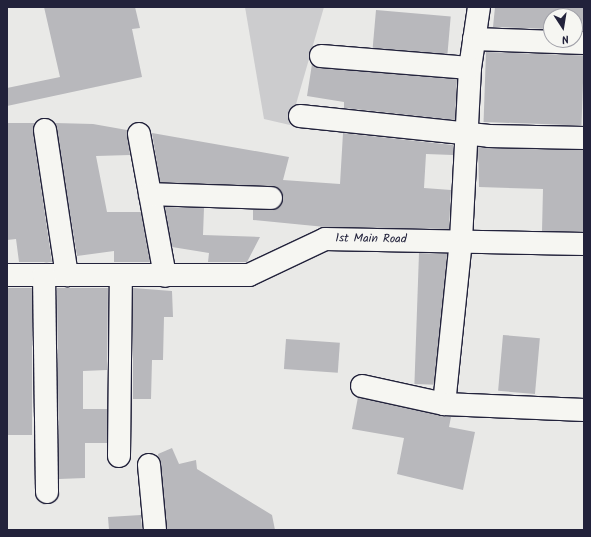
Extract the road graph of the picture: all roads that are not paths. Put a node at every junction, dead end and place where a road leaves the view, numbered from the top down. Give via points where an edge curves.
1 (479, 7) edge
2 (474, 39) junction
3 (584, 43) edge
4 (321, 56) dead end
5 (470, 68) junction
6 (300, 116) dead end
7 (45, 130) dead end
8 (469, 131) junction
9 (139, 134) dead end
10 (584, 138) edge
11 (150, 194) junction
12 (271, 198) dead end
13 (461, 240) junction
14 (584, 244) edge
15 (7, 275) edge
16 (44, 275) junction
17 (67, 275) junction
18 (121, 275) junction
19 (165, 276) junction
20 (362, 386) dead end
21 (444, 404) junction
22 (584, 410) edge
23 (119, 456) dead end
24 (150, 465) dead end
25 (46, 492) dead end
26 (155, 530) edge

1 - 2 street
2 - 3 street
2 - 5 street
4 - 5 street
5 - 8 street
6 - 8 street
7 - 17 street
8 - 10 street via 489,136
8 - 13 street
9 - 11 street
11 - 12 street
11 - 19 street
13 - 14 street, 1st Main Road
13 - 19 street, 1st Main Road via 325,239 249,275
13 - 21 street
15 - 16 street, 1st Main Road
16 - 17 street, 1st Main Road
16 - 25 street
17 - 18 street, 1st Main Road
18 - 19 street, 1st Main Road
18 - 23 street
20 - 21 street
21 - 22 street
24 - 26 street

